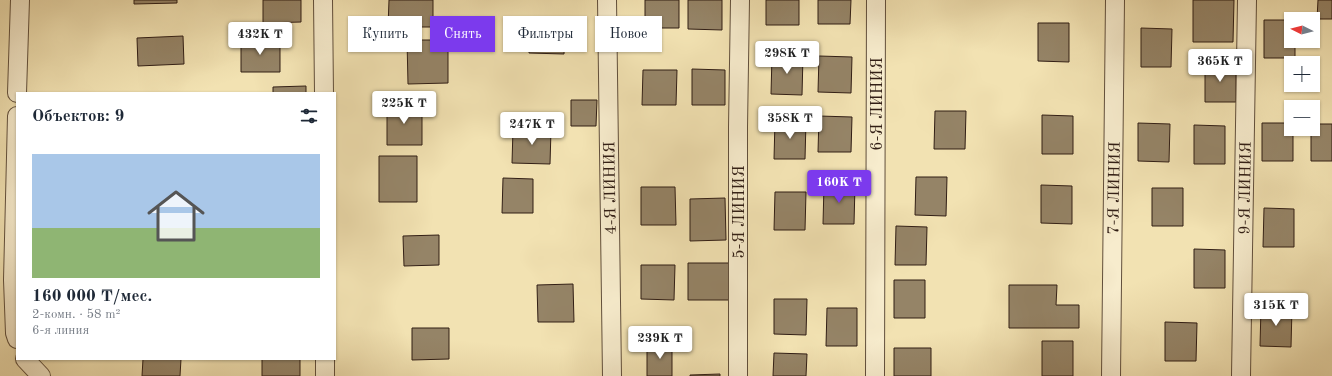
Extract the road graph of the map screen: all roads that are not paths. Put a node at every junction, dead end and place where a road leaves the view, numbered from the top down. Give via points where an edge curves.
1 (20, 0) edge
2 (323, 0) edge
3 (607, 0) edge
4 (740, 0) edge
5 (876, 0) edge
6 (1115, 0) edge
7 (1246, 0) edge
8 (18, 92) edge
9 (324, 92) edge
10 (16, 157) edge
11 (16, 336) edge
12 (26, 360) edge
13 (324, 360) edge
14 (41, 376) edge
15 (325, 376) edge
16 (612, 376) edge
17 (738, 376) edge
18 (875, 376) edge
19 (1111, 376) edge
20 (1241, 376) edge

1 - 8 street
2 - 9 street
3 - 16 street, 4-Я ЛИНИЯ
4 - 17 street, 5-Я ЛИНИЯ
5 - 18 street, 6-Я ЛИНИЯ
6 - 19 street, 7-Я ЛИНИЯ
7 - 20 street, 9-Я ЛИНИЯ
10 - 11 street via 13,280
12 - 14 street
13 - 15 street

